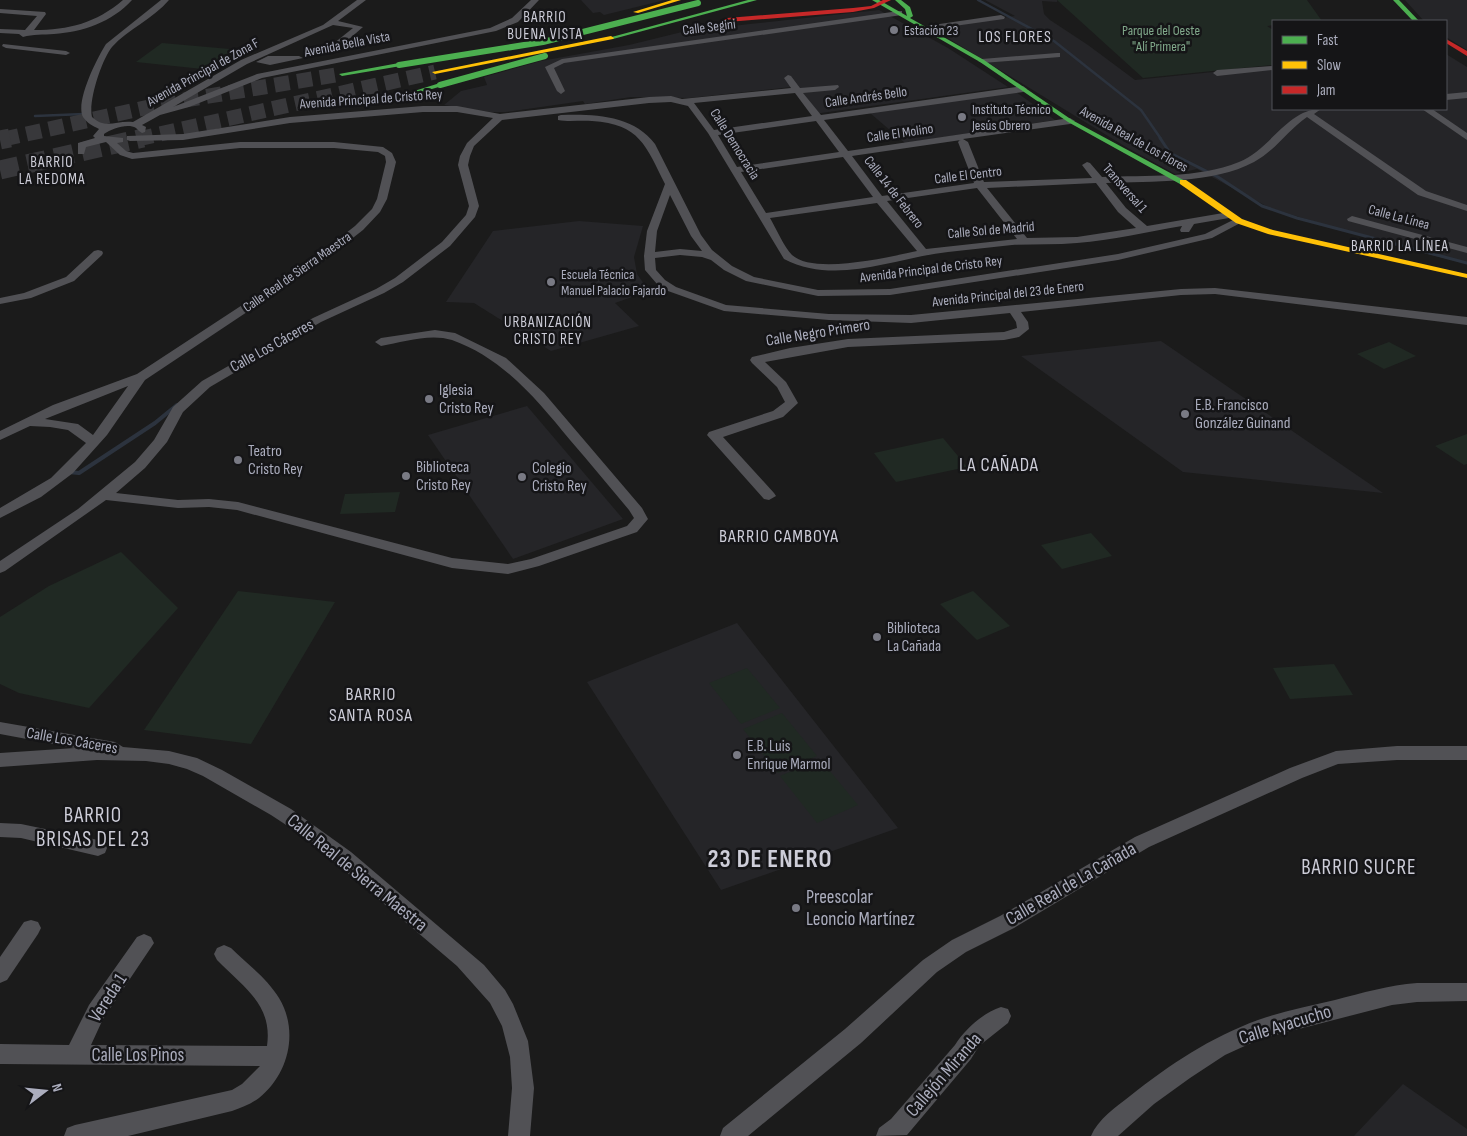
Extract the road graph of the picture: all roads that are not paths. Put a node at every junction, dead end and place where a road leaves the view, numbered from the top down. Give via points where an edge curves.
1 (128, 0) edge
2 (165, 0) edge
3 (362, 0) edge
4 (535, 0) edge
5 (678, 0) edge
6 (728, 0) edge
7 (754, 0) edge
8 (898, 0) edge
9 (1385, 0) edge
10 (1396, 0) edge
11 (884, 1) edge
12 (706, 3) edge
13 (782, 5) dead end
14 (851, 5) edge
15 (0, 12) edge
16 (40, 17) junction
17 (1001, 17) dead end
18 (0, 19) edge
19 (913, 20) junction
20 (1403, 20) edge
21 (1415, 20) edge
22 (334, 23) junction
23 (0, 30) edge
24 (28, 31) junction
25 (634, 33) junction
26 (322, 45) dead end
27 (3, 48) edge
28 (333, 48) junction
29 (1454, 49) edge
30 (66, 52) dead end
31 (1057, 56) dead end
32 (299, 58) dead end
33 (982, 61) junction
34 (1467, 62) edge
35 (1272, 68) edge
36 (1217, 73) dead end
37 (342, 74) tunnel mouth
38 (788, 78) dead end
39 (835, 86) dead end
40 (1023, 89) junction
41 (798, 90) junction
42 (561, 91) dead end
43 (1467, 95) edge
44 (1447, 97) edge
45 (386, 101) dead end
46 (684, 101) junction
47 (1314, 110) edge
48 (1427, 110) edge
49 (160, 112) junction
50 (1307, 113) junction
51 (500, 117) junction
52 (817, 118) junction
53 (1070, 121) junction
54 (135, 125) junction
55 (106, 128) junction
56 (712, 133) junction
57 (1467, 137) edge
58 (130, 138) junction
59 (106, 140) junction
60 (963, 142) dead end
61 (81, 152) dead end
62 (847, 154) junction
63 (1087, 165) dead end
64 (734, 170) junction
65 (1177, 177) junction
66 (1098, 180) junction
67 (669, 185) junction
68 (980, 185) junction
69 (881, 201) junction
70 (1467, 208) edge
71 (765, 216) junction
72 (1234, 218) junction
73 (1352, 219) dead end
74 (1191, 222) junction
75 (1144, 229) junction
76 (1024, 241) junction
77 (1188, 241) junction
78 (1467, 250) edge
79 (923, 252) junction
80 (98, 253) dead end
81 (649, 256) junction
82 (715, 259) junction
83 (794, 261) joint
84 (1467, 276) edge
85 (0, 302) edge
86 (1013, 309) junction
87 (1467, 321) edge
88 (380, 342) dead end
89 (141, 377) junction
90 (29, 423) junction
91 (0, 436) edge
92 (92, 442) junction
93 (104, 496) junction
94 (769, 496) dead end
95 (0, 514) edge
96 (0, 568) edge
97 (0, 728) edge
98 (1467, 753) edge
99 (144, 754) junction
100 (0, 760) edge
101 (0, 830) edge
102 (98, 848) dead end
103 (31, 928) dead end
104 (144, 943) dead end
105 (224, 954) dead end
106 (0, 974) edge
107 (1462, 996) edge
108 (1001, 1016) dead end
109 (0, 1054) edge
110 (75, 1055) junction
111 (276, 1056) junction
112 (75, 1136) edge
113 (519, 1136) edge
114 (732, 1136) edge
115 (887, 1136) edge
116 (1102, 1136) edge

1 - 24 street via 91,26 65,32
2 - 55 street via 105,52 86,110 96,125
3 - 22 street, Avenida Principal de Zona F
4 - 49 street, Avenida Bella Vista via 520,18 497,28 260,76 228,86 182,108
5 - 25 main road via 433,69
6 - 12 main road
7 - 25 main road
8 - 19 main road via 908,8
9 - 20 main road
10 - 21 main road
11 - 14 main road
11 - 19 main road, Avenida Real de Los Flores
12 - 37 main road, bridge via 543,42
12 - 45 main road, bridge via 491,73
13 - 14 main road via 791,9 822,11
14 - 19 main road
14 - 25 main road
15 - 16 street
16 - 18 street
16 - 24 street
17 - 19 street
19 - 33 main road, Avenida Real de Los Flores
19 - 42 street, Calle Segini via 562,61 549,67
22 - 28 street via 359,27
22 - 49 street, Avenida Principal de Zona F via 244,62
23 - 24 street
24 - 27 street
26 - 28 street
27 - 30 street
28 - 32 street
29 - 34 main road
31 - 33 street
33 - 40 main road, Avenida Real de Los Flores
35 - 36 street
38 - 41 street, Calle 14 de Febrero
39 - 41 street
40 - 52 street, Calle Andrés Bello
40 - 53 main road, Avenida Real de Los Flores
41 - 46 street
41 - 52 street, Calle 14 de Febrero
43 - 44 street
46 - 51 street via 649,100
46 - 56 street, Calle Democracia via 694,106
47 - 50 street, Calle El Centro
48 - 57 street
49 - 54 street, Avenida Principal de Zona F
50 - 65 street, Calle El Centro via 1248,162
50 - 70 street via 1422,193
51 - 58 street, Avenida Principal de Cristo Rey via 448,108 407,110 275,122 183,137
51 - 67 street, Avenida Principal de Cristo Rey via 525,120 595,118 618,122 646,138
51 - 93 street, Calle Los Cáceres via 470,145 465,156 463,165 474,206 471,215 446,244 399,280 317,320 206,384 178,410 160,442 140,465
52 - 56 street, Calle Andrés Bello
52 - 62 street, Calle 14 de Febrero
53 - 62 street, Calle El Molino
53 - 65 main road, Avenida Real de Los Flores
54 - 55 street
54 - 58 street via 142,131
55 - 59 street via 98,134
56 - 64 street, Calle Democracia
58 - 59 street, Avenida Principal de Cristo Rey
59 - 61 street, Avenida Principal de Cristo Rey via 82,145
59 - 89 street, Calle Real de Sierra Maestra via 132,156 214,146 312,145 380,149 391,158 382,199 359,228 318,260
60 - 68 street
62 - 64 street, Calle El Molino
62 - 69 street, Calle 14 de Febrero
63 - 66 street, Transversal 1
64 - 71 street, Calle Democracia
65 - 66 street, Calle El Centro
65 - 72 main road, Avenida Real de Los Flores
66 - 68 street, Calle El Centro
66 - 75 street, Transversal 1 via 1122,210
67 - 81 street, Avenida Principal del 23 de Enero via 652,231
67 - 82 street, Avenida Principal de Cristo Rey via 702,247
68 - 69 street, Calle El Centro
68 - 76 street
69 - 71 street, Calle El Centro
69 - 79 street, Calle 14 de Febrero
71 - 83 street, Calle Democracia via 788,257
72 - 74 street
72 - 77 street, Avenida Principal de Cristo Rey via 1208,236
72 - 84 main road, Avenida Real de Los Flores via 1271,232
73 - 78 street, Calle La Línea
74 - 75 street, Calle Sol de Madrid
74 - 77 street via 1184,233
75 - 76 street, Calle Sol de Madrid via 1076,240
76 - 79 street, Calle Sol de Madrid
77 - 82 street, Avenida Principal de Cristo Rey via 1100,260 880,293 831,294 778,286 740,274
79 - 83 street, Calle Sol de Madrid via 846,267
80 - 85 street via 70,279 27,296
81 - 82 street via 680,252 703,254
81 - 86 street, Avenida Principal del 23 de Enero via 655,276 672,289 739,311 889,319
86 - 87 street, Avenida Principal del 23 de Enero via 1215,291
86 - 94 street, Calle Negro Primero via 1023,329 1004,336 848,343 756,360 782,385 792,403 778,414 714,435
88 - 93 street via 421,335 450,336 502,361 540,396 641,519 624,533 534,564 508,569 452,564 238,506
89 - 90 street via 58,408
89 - 92 street, Calle Real de Sierra Maestra
90 - 91 street
90 - 92 street via 69,424 79,428
92 - 95 street, Calle Real de Sierra Maestra via 57,480
93 - 96 street, Calle Los Cáceres
97 - 99 street, Calle Los Cáceres
98 - 114 street, Calle Real de La Cañada via 1397,753 1336,758 1296,772 1142,842 959,946 930,966 853,1036
99 - 100 street, Calle Real de Sierra Maestra
99 - 113 street, Calle Real de Sierra Maestra via 193,764 301,824 459,956 493,990 505,1010 519,1047 524,1096
101 - 102 street via 21,831
103 - 106 street
104 - 110 street, Vereda 1 via 96,1012
105 - 111 street via 263,993 274,1009 280,1038
107 - 116 street, Calle Ayacucho via 1410,993 1251,1032 1181,1073 1138,1104
108 - 115 street, Callejón Miranda via 970,1039 963,1052 899,1127
109 - 110 street, Calle Los Pinos
110 - 111 street, Calle Los Pinos
111 - 112 street via 267,1074 240,1097 192,1111

